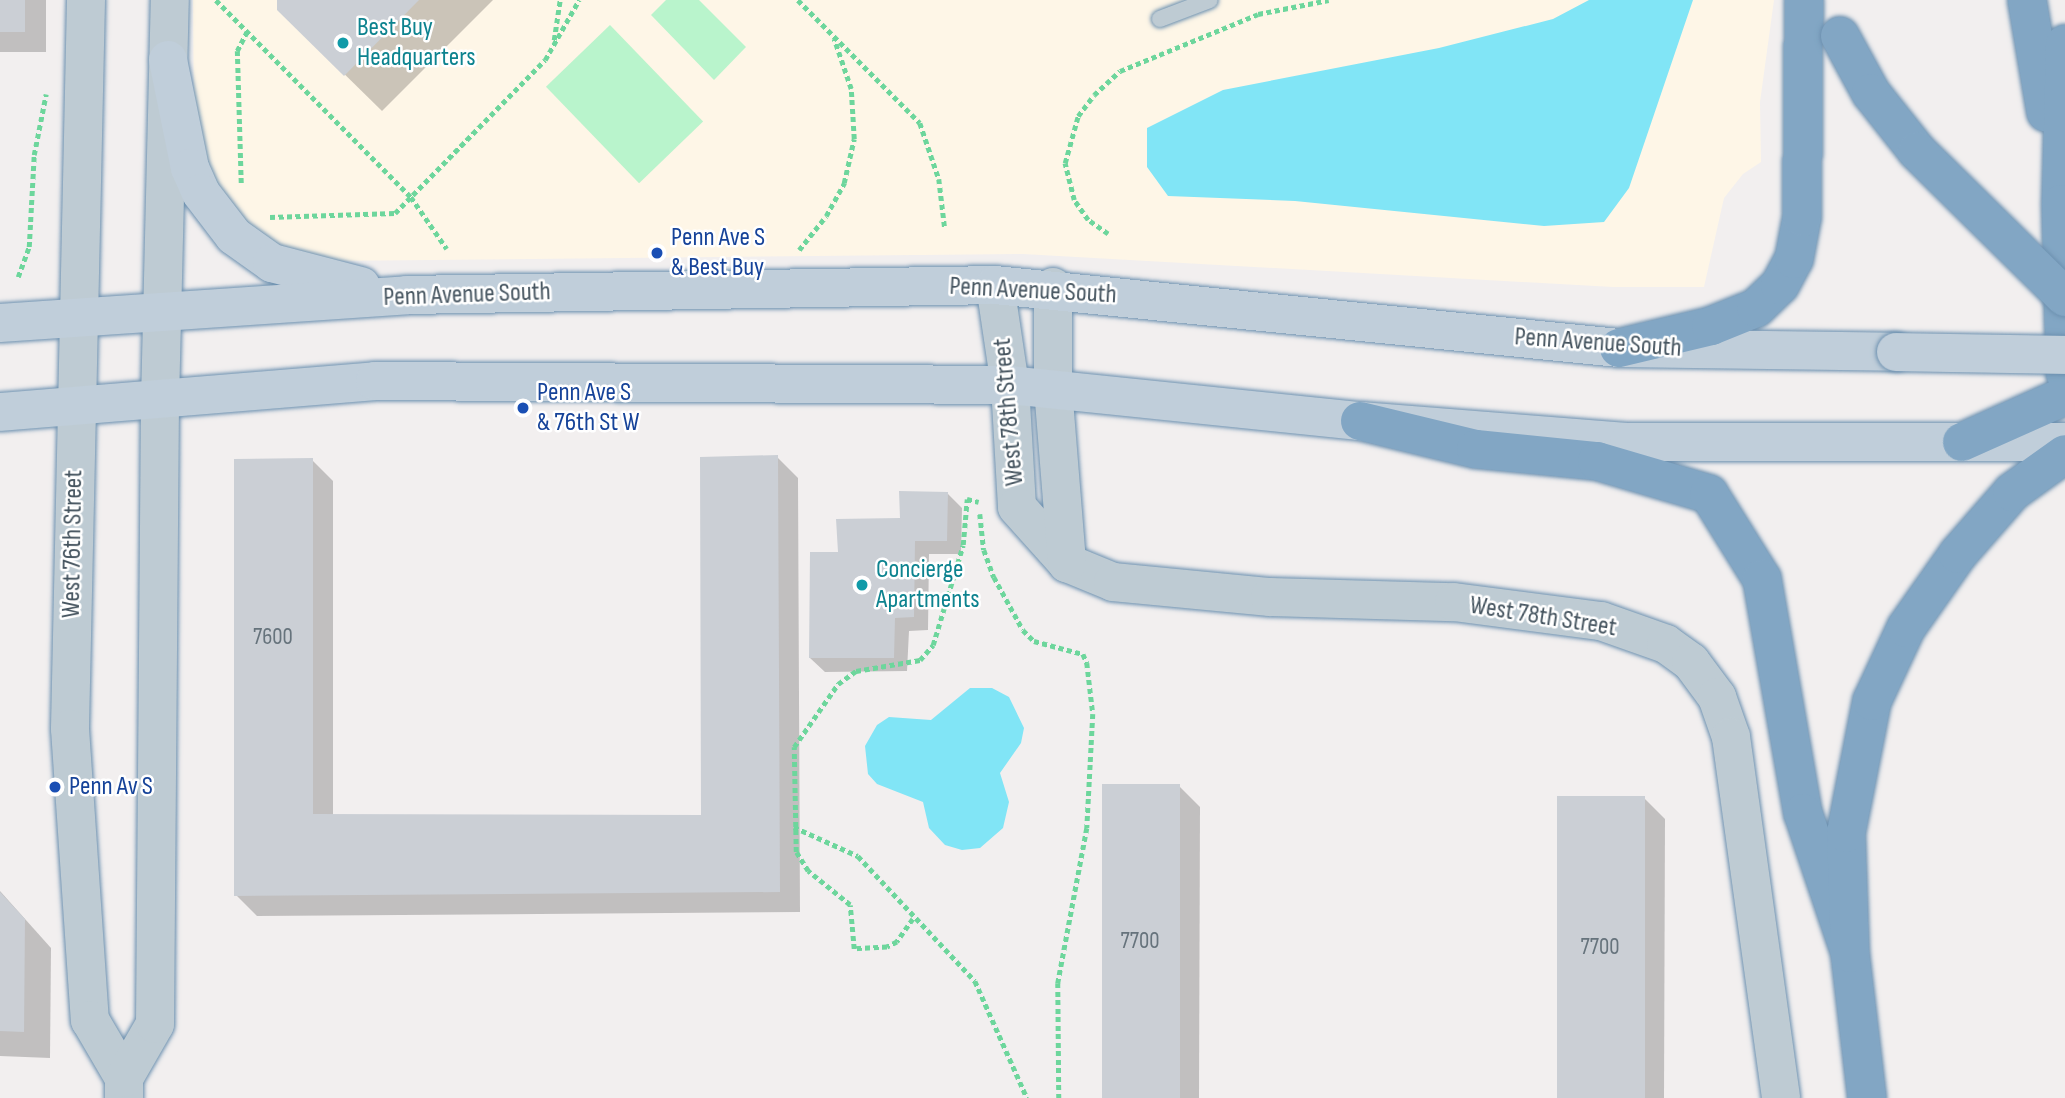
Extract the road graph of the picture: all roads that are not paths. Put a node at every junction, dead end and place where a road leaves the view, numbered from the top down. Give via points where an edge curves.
1 (86, 0) edge
2 (170, 0) edge
3 (1210, 0) edge
4 (1804, 0) edge
5 (1824, 0) edge
6 (2027, 0) edge
7 (1160, 19) dead end
8 (2065, 44) edge
9 (168, 60) junction
10 (2061, 204) junction
11 (996, 285) junction
12 (1053, 287) junction
13 (407, 295) junction
14 (2065, 297) edge
15 (162, 314) junction
16 (77, 320) junction
17 (0, 323) edge
18 (1619, 348) junction
19 (2005, 354) junction
20 (2065, 355) edge
21 (2065, 373) edge
22 (1010, 385) junction
23 (1053, 388) junction
24 (2065, 396) edge
25 (160, 401) junction
26 (75, 408) junction
27 (0, 412) edge
28 (1360, 421) junction
29 (1962, 442) junction
30 (2065, 442) edge
31 (2065, 454) edge
32 (1067, 564) junction
33 (1850, 953) junction
34 (124, 1088) edge
35 (1781, 1098) edge
36 (1867, 1098) edge

1 - 16 street, West 76th Street
2 - 9 street, West 76th Street
3 - 7 lane
4 - 18 highway via 1802,217 1794,259 1780,285 1756,308 1711,326
5 - 14 highway, bridge via 1871,93 1917,151
6 - 10 highway
8 - 10 highway
9 - 13 main road via 190,168 201,192 234,236 272,262 302,274
9 - 15 street, West 76th Street
10 - 21 highway
11 - 12 main road, Penn Avenue South
11 - 13 main road, Penn Avenue South
11 - 22 street, West 78th Street
12 - 18 main road, Penn Avenue South
12 - 23 street, West 78th Street
13 - 15 main road, Penn Avenue South
15 - 16 main road, Penn Avenue South
15 - 25 street, West 76th Street
16 - 17 main road, Penn Avenue South
16 - 26 street, West 76th Street
18 - 19 main road, Penn Avenue South, bridge
19 - 20 main road, Penn Avenue South, bridge
19 - 24 highway
22 - 23 main road
22 - 25 main road via 375,381
22 - 32 street, West 78th Street via 1017,507
23 - 28 main road
23 - 32 street, West 78th Street
24 - 29 highway
25 - 26 main road
25 - 34 street, West 76th Street via 155,1024
26 - 27 main road
26 - 34 street, West 76th Street via 70,729 90,1020
28 - 29 main road via 1629,442
28 - 33 highway via 1476,449 1597,461 1709,494 1762,579 1803,813
29 - 30 main road
31 - 33 highway via 2012,492 1958,554 1906,628 1872,701 1846,833
32 - 35 street, West 78th Street via 1113,582 1270,597 1454,602 1601,621 1665,644 1683,656 1717,698 1731,737
33 - 36 highway

